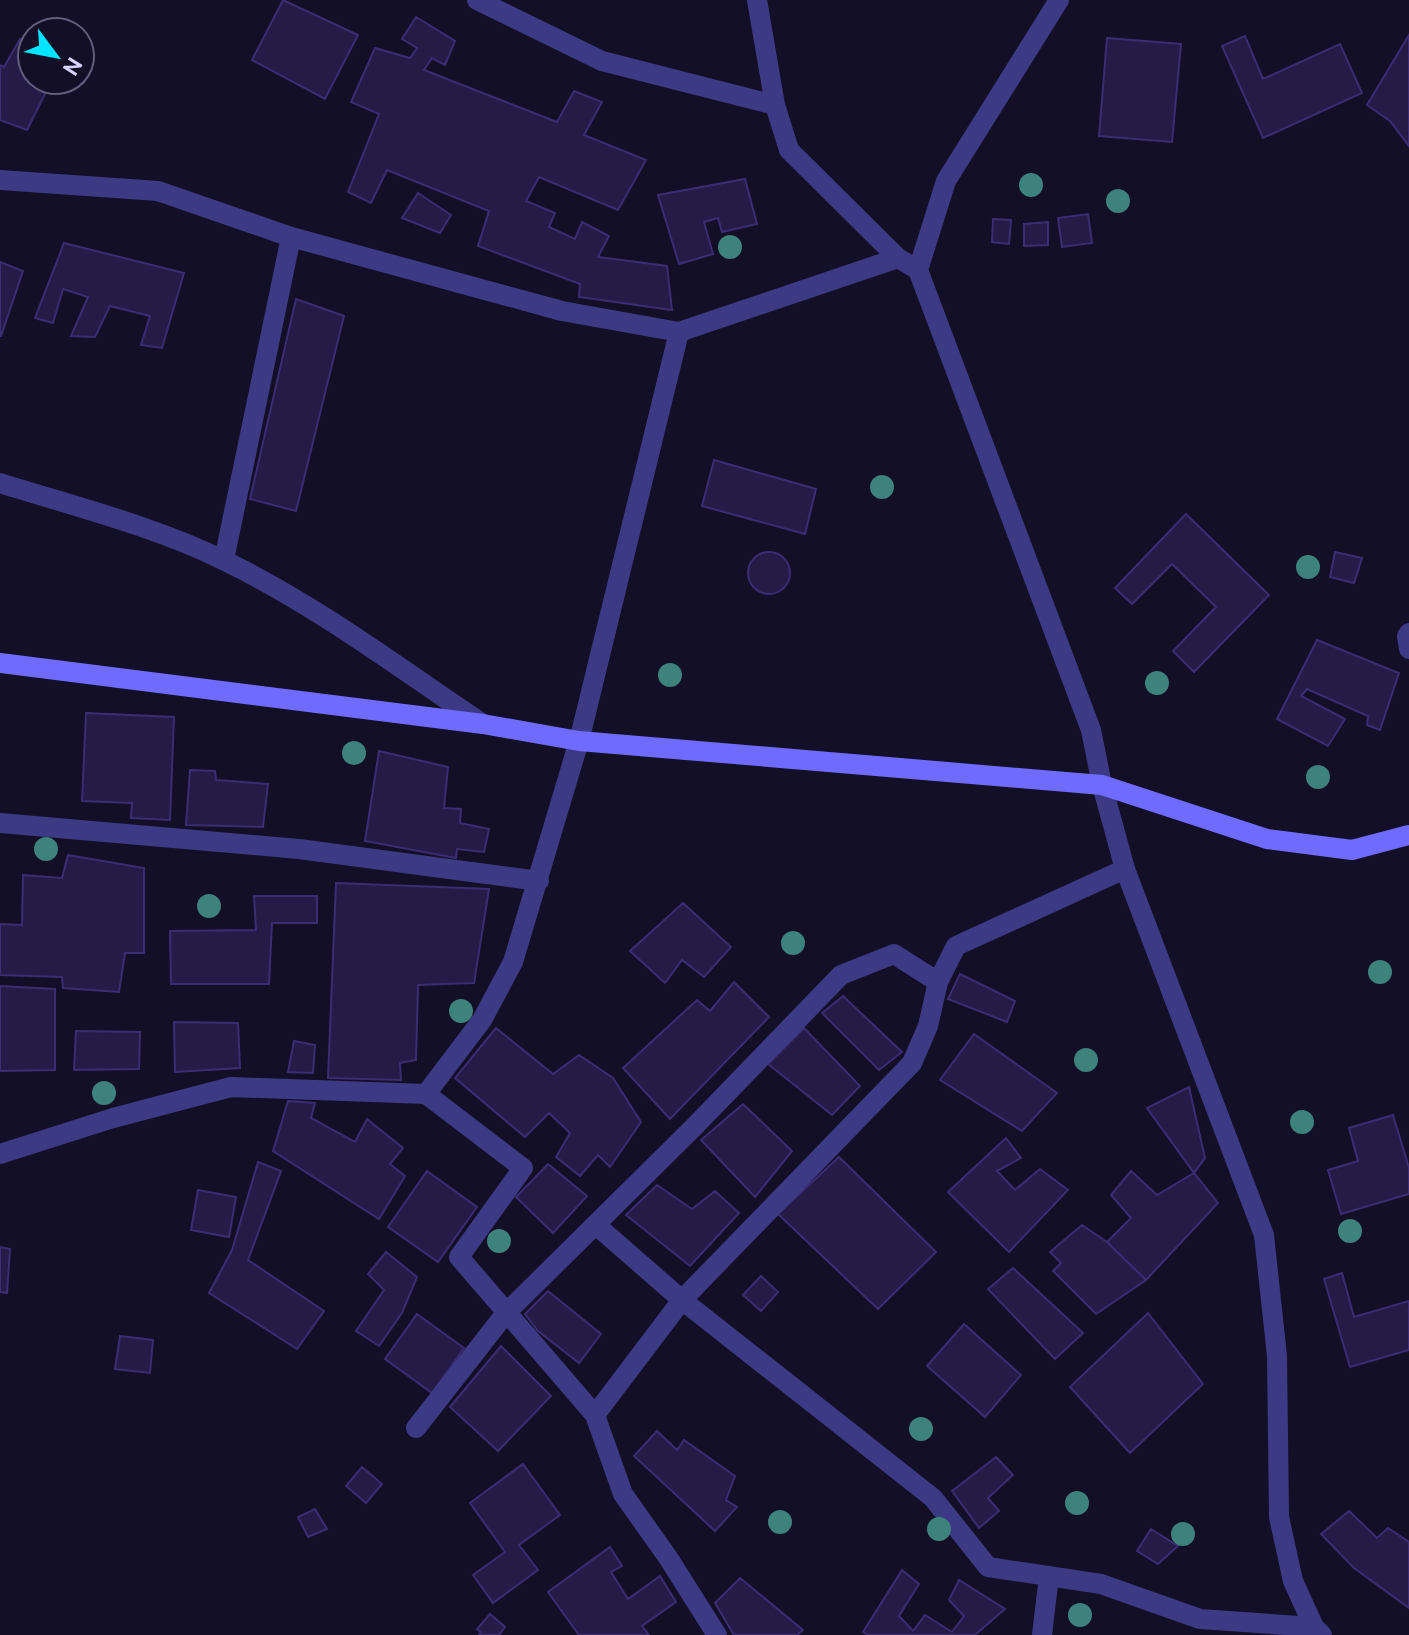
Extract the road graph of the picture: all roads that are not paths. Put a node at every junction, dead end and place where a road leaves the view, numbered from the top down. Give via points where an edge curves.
1 (477, 0) edge
2 (757, 0) edge
3 (1059, 0) edge
4 (775, 105) junction
5 (0, 180) edge
6 (291, 237) junction
7 (898, 258) junction
8 (918, 270) junction
9 (679, 332) junction
10 (0, 483) edge
11 (224, 560) junction
12 (1409, 633) edge
13 (1409, 649) edge
14 (0, 663) edge
15 (483, 724) junction
16 (579, 741) junction
17 (1102, 785) junction
18 (0, 823) edge
19 (1409, 835) edge
20 (1125, 869) junction
21 (539, 881) junction
22 (938, 982) junction
23 (426, 1094) junction
24 (0, 1154) edge
25 (596, 1225) junction
26 (682, 1300) junction
27 (506, 1313) junction
28 (595, 1415) junction
29 (416, 1428) dead end
30 (1049, 1576) junction
31 (1318, 1631) edge
32 (717, 1635) edge
33 (1042, 1635) edge

1 - 4 street via 602,61
2 - 4 street
3 - 8 street via 946,181
4 - 7 street via 789,150
5 - 6 street via 158,191
6 - 9 street via 562,311
6 - 11 street
7 - 8 street
7 - 9 street
8 - 17 street via 1091,730
9 - 16 street
10 - 11 street
11 - 15 street via 308,607
12 - 13 street
14 - 15 street
15 - 16 street
16 - 17 street
16 - 21 street
17 - 19 street via 1267,839 1352,850
17 - 20 street
18 - 21 street via 299,849
20 - 22 street via 956,946
20 - 31 street via 1264,1235 1277,1356 1279,1517 1293,1581
21 - 23 street via 513,962 482,1020
22 - 25 street via 894,954 841,975
22 - 26 street via 912,1063
23 - 24 street via 231,1087
23 - 27 street via 523,1168 459,1257
25 - 26 street
25 - 27 street
26 - 28 street
26 - 30 street via 933,1498 988,1567
27 - 28 street
27 - 29 street
28 - 32 street via 623,1494
30 - 31 street via 1101,1584 1200,1619
30 - 33 street

